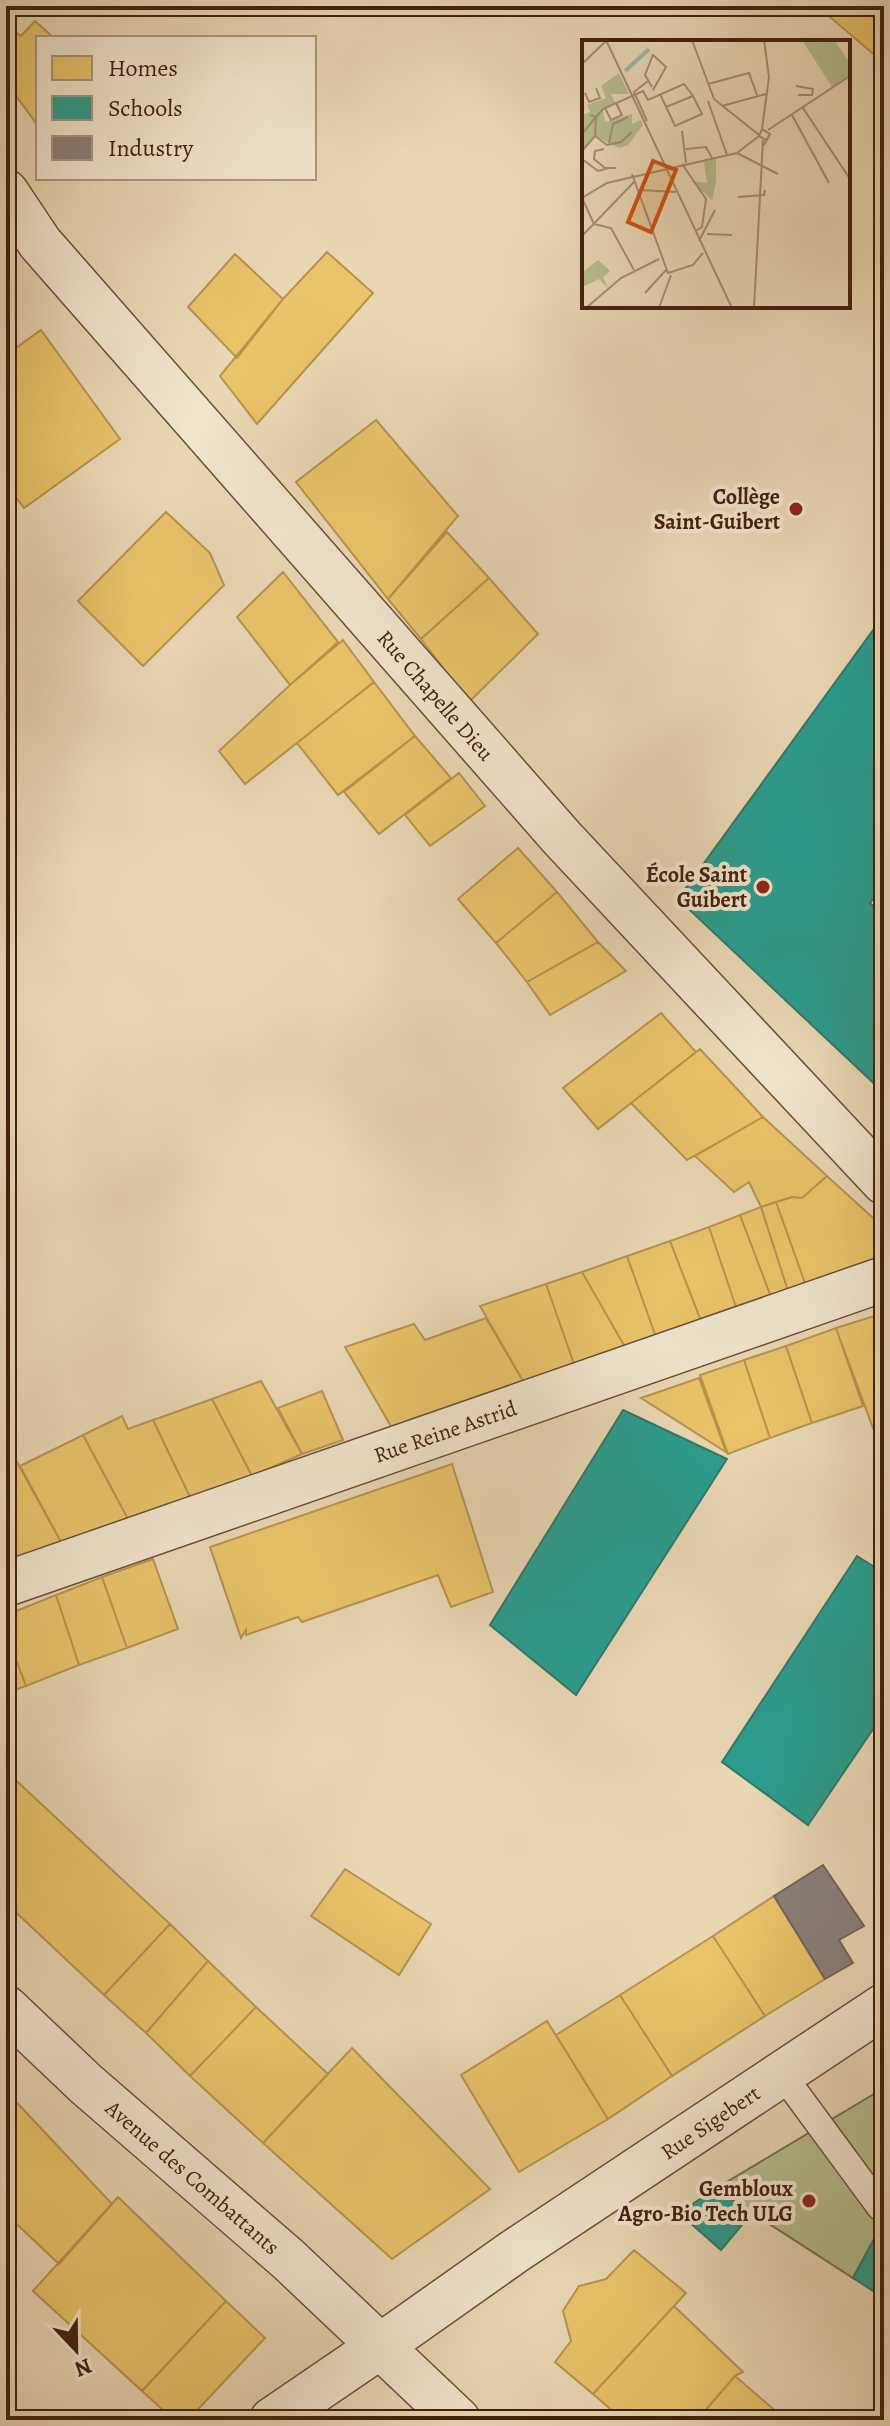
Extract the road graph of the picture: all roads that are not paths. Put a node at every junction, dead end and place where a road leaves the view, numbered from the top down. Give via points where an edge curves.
1 (6, 192) edge
2 (884, 1182) edge
3 (884, 1279) edge
4 (6, 1584) edge
5 (884, 2006) edge
6 (6, 2008) edge
7 (782, 2074) junction
8 (884, 2209) edge
9 (379, 2347) junction
10 (272, 2420) edge
11 (458, 2420) edge

1 - 2 street, Rue Chapelle Dieu via 40,243 551,826
3 - 4 street, Rue Reine Astrid
5 - 7 street, Rue Sigebert
6 - 9 street, Avenue des Combattants
7 - 8 lane
7 - 9 street, Rue Sigebert
9 - 10 street, Rue Sigebert
9 - 11 street, Avenue des Combattants

